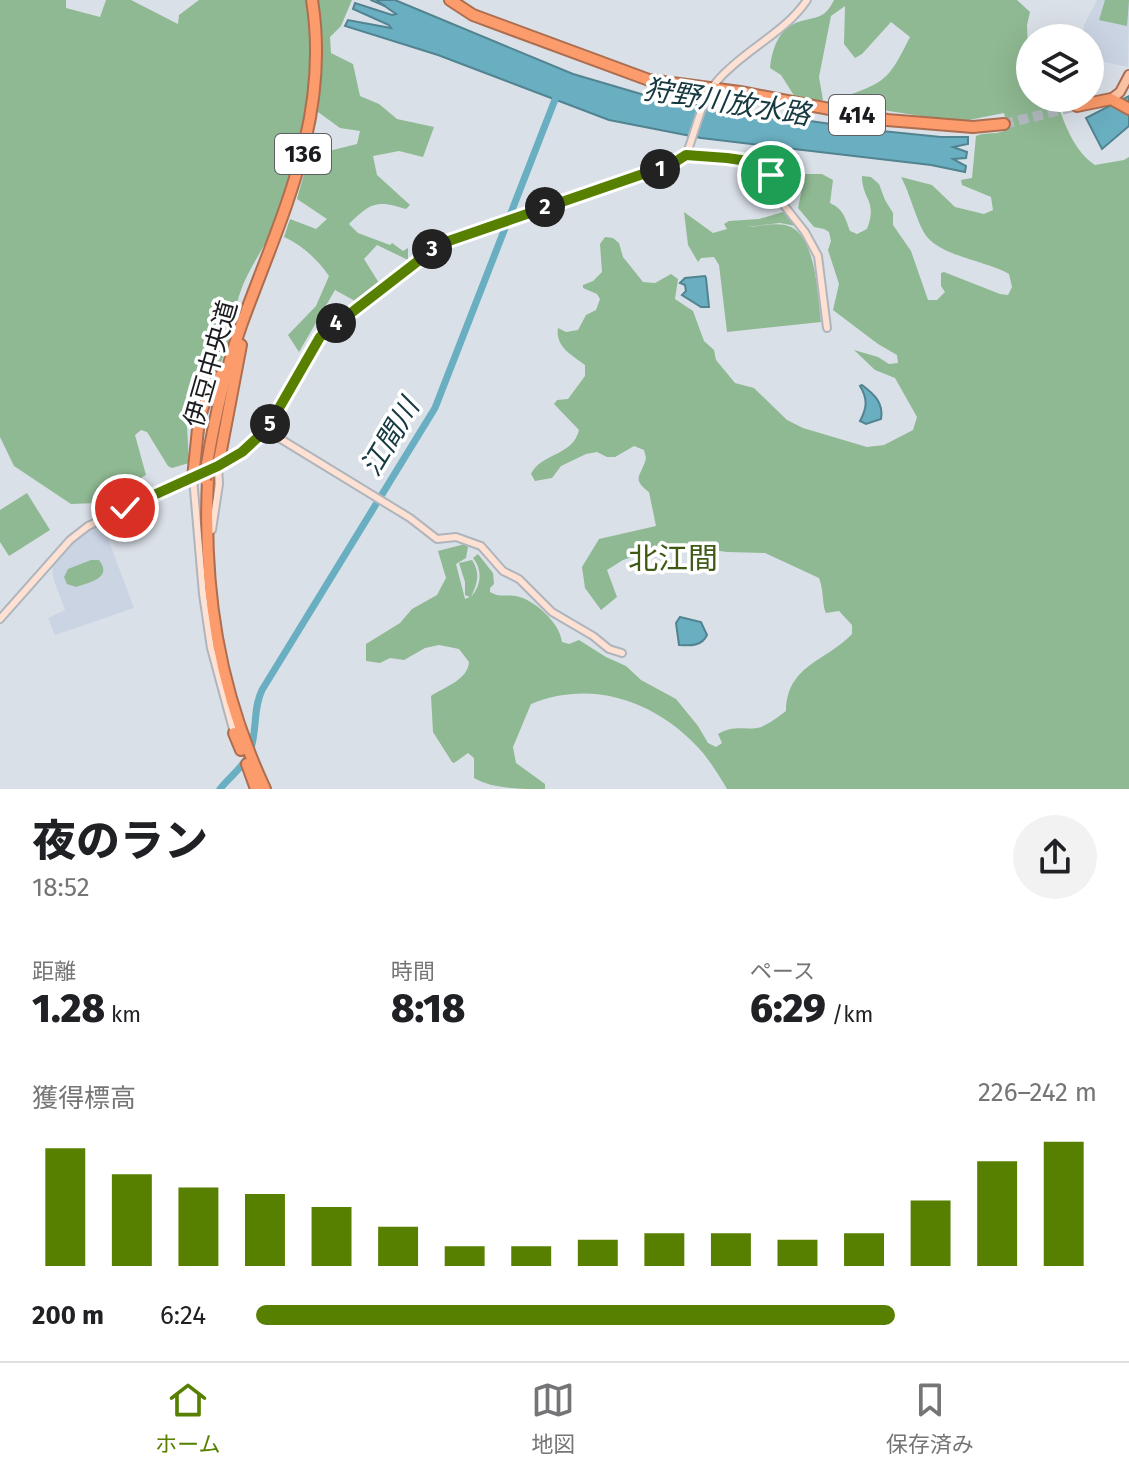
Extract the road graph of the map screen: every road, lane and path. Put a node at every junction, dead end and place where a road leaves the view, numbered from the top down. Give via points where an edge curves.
1 (313, 0) edge
2 (450, 0) edge
3 (807, 0) edge
4 (1129, 75) edge
5 (709, 93) junction
6 (1113, 101) junction
7 (1104, 102) edge
8 (1129, 109) edge
9 (1004, 124) tunnel mouth
10 (688, 152) junction
11 (242, 328) junction
12 (827, 328) dead end
13 (266, 430) junction
14 (212, 465) junction
15 (193, 478) junction
16 (0, 619) edge
17 (622, 653) dead end
18 (239, 728) junction
19 (252, 763) junction
20 (256, 789) edge
21 (265, 789) edge

1 - 11 highway, 伊豆中央道 / 136 via 318,54 310,133 295,193
2 - 5 highway, 414 via 473,15 631,74
3 - 5 main road
4 - 6 main road
5 - 9 highway, 414 via 740,92 887,120 973,127
5 - 10 main road
6 - 7 highway
6 - 8 highway
10 - 12 main road via 756,161 767,168 783,204 818,256
10 - 13 main road via 672,164 440,244 326,332
11 - 14 highway, 伊豆中央道 / 136
11 - 15 highway via 199,419
13 - 14 main road via 242,452
13 - 17 main road via 437,539 456,537 481,546 556,615
14 - 15 main road
14 - 18 highway, 伊豆中央道 / 136, bridge via 207,480 211,605
14 - 18 main road via 219,484 211,531 212,585
15 - 16 main road via 88,526
15 - 18 main road via 211,648
18 - 19 highway, 136
18 - 19 highway, 伊豆中央道 / 136
18 - 19 highway via 240,746
19 - 20 highway
19 - 21 highway, 136

